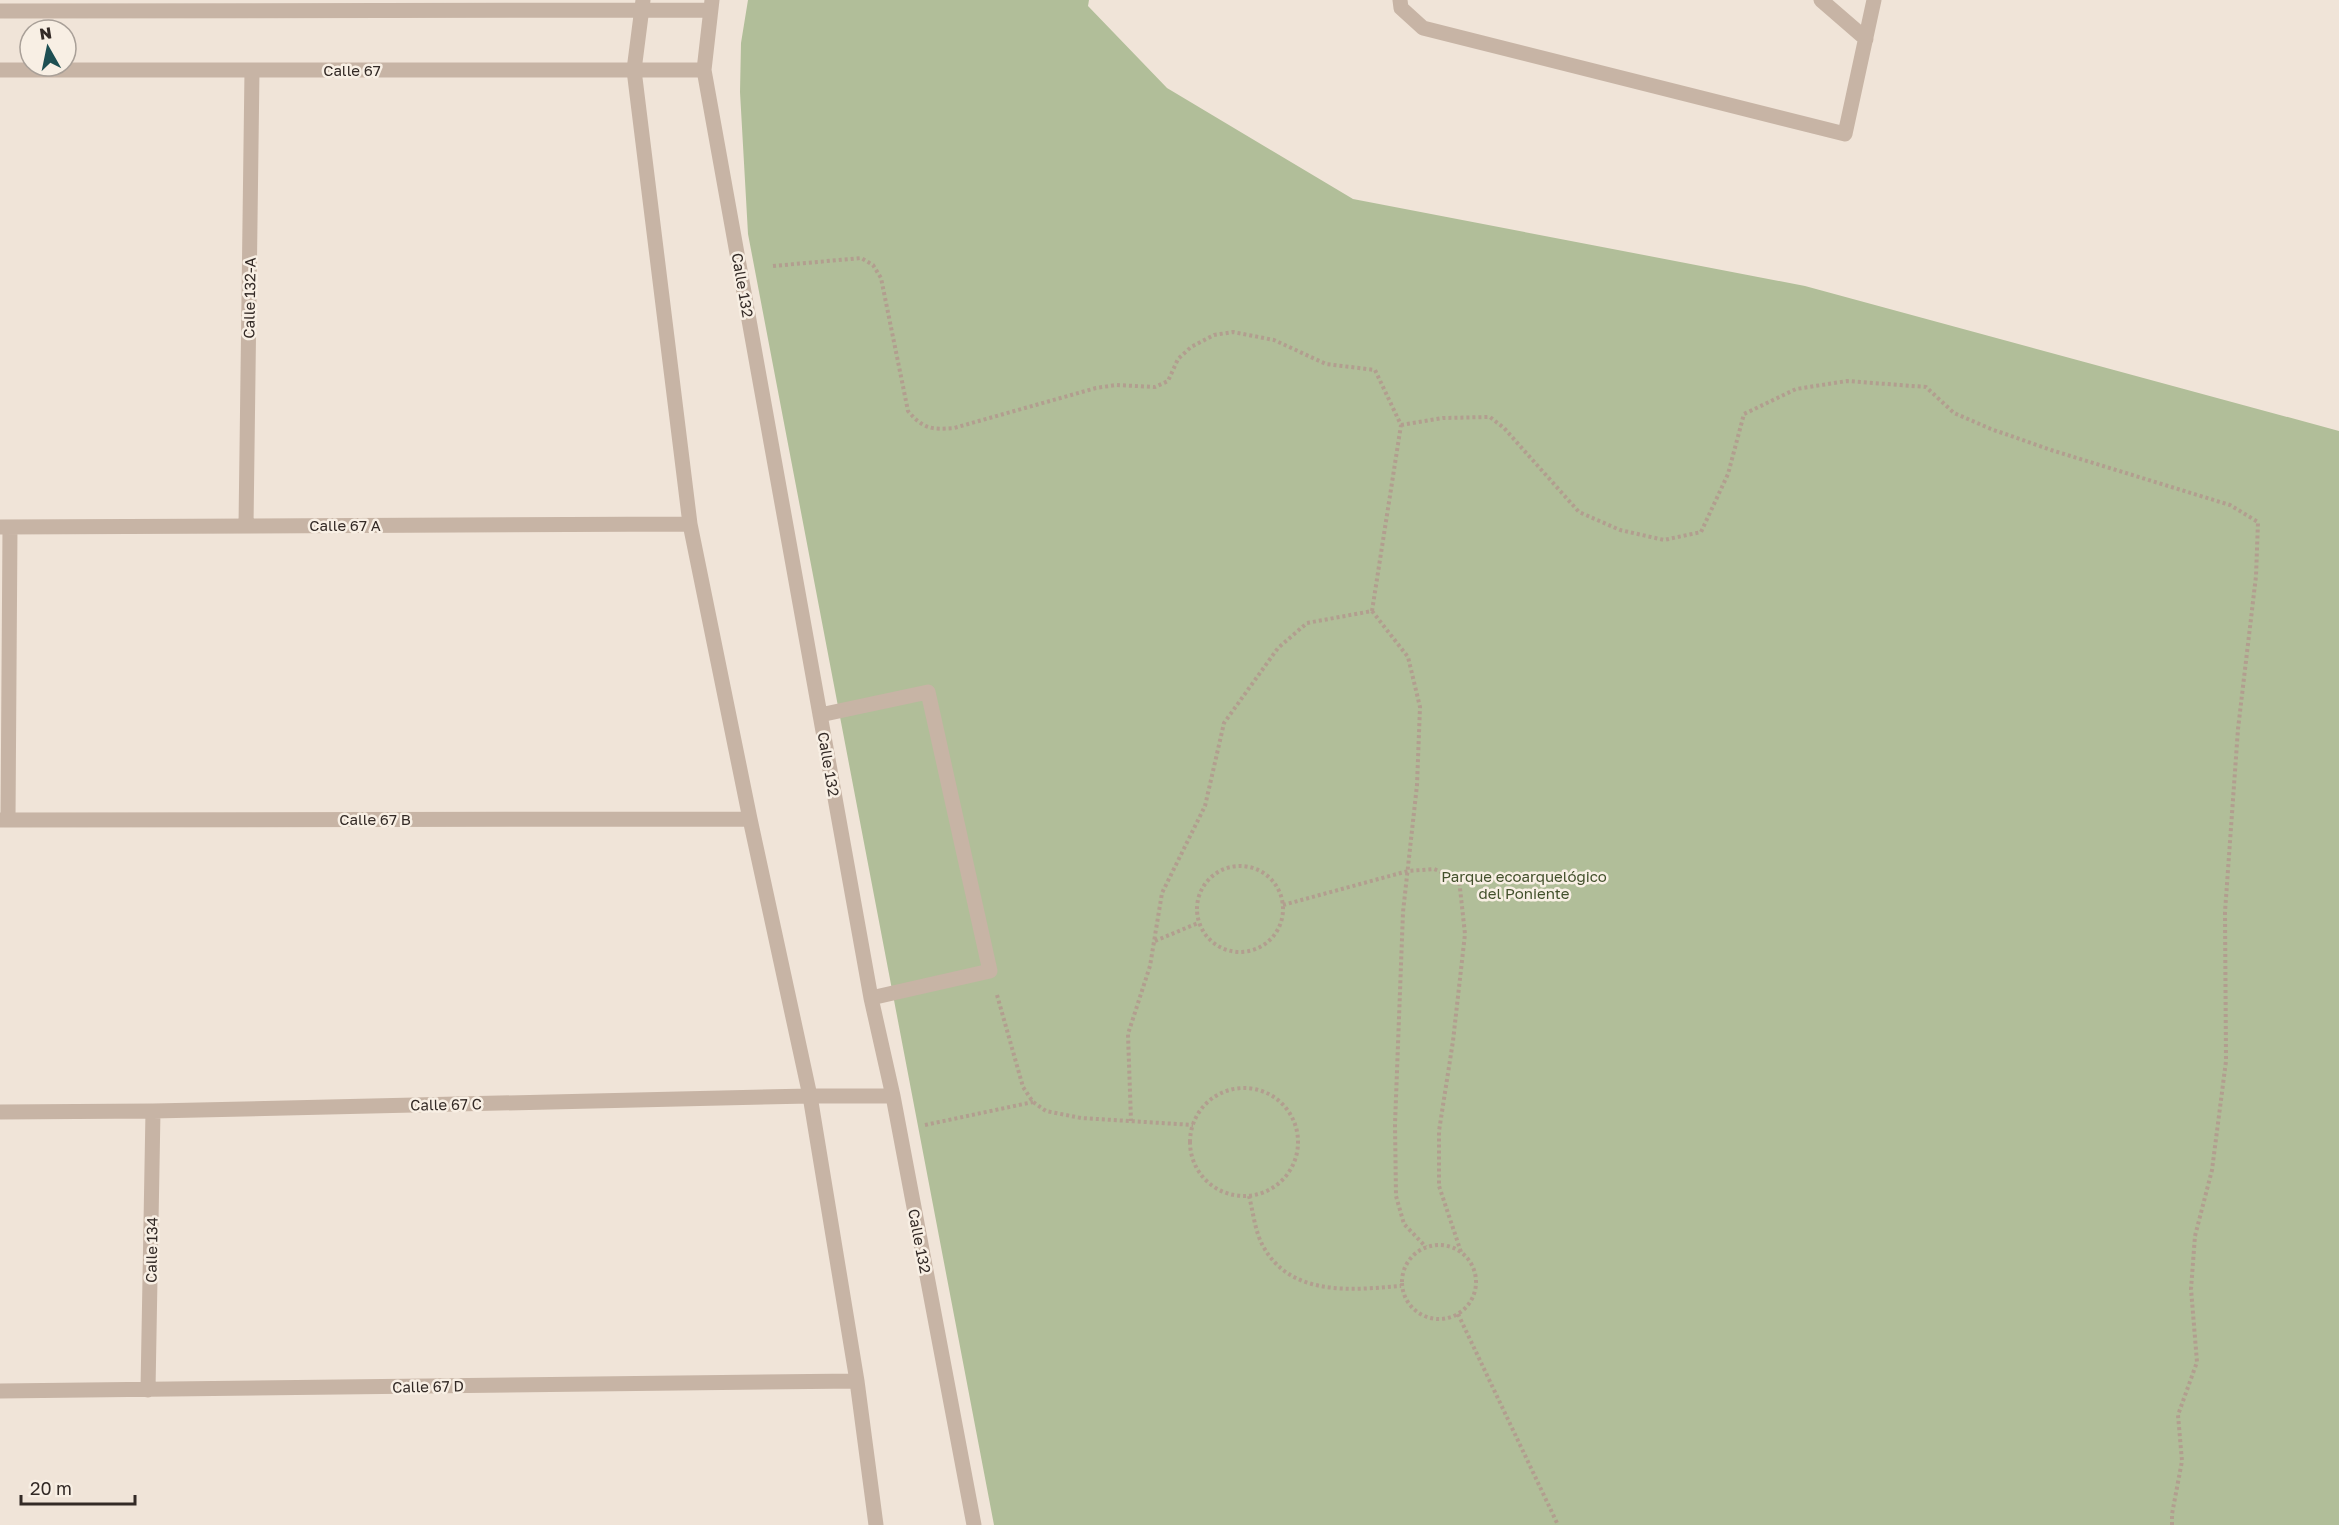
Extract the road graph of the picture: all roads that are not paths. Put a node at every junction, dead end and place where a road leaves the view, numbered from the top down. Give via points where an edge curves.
1 (1400, 0) edge
2 (1821, 0) edge
3 (1874, 0) edge
4 (642, 5) edge
5 (711, 5) edge
6 (155, 6) edge
7 (0, 12) edge
8 (1866, 39) junction
9 (0, 70) edge
10 (252, 70) junction
11 (634, 70) junction
12 (704, 70) junction
13 (690, 524) junction
14 (246, 526) junction
15 (5, 527) edge
16 (820, 715) junction
17 (750, 819) junction
18 (4, 820) edge
19 (871, 998) junction
20 (810, 1095) junction
21 (893, 1096) junction
22 (153, 1111) junction
23 (0, 1112) edge
24 (857, 1381) junction
25 (148, 1389) junction
26 (0, 1390) edge
27 (876, 1525) edge
28 (974, 1525) edge

1 - 8 street via 1401,8 1423,28 1845,134
2 - 8 street
3 - 8 street
4 - 5 street
4 - 6 street
4 - 11 street
5 - 12 street, Calle 132
6 - 7 street
9 - 10 street, Calle 67
10 - 11 street, Calle 67
10 - 14 street, Calle 132-A
11 - 12 street, Calle 67
11 - 13 street
12 - 16 street, Calle 132
13 - 14 street, Calle 67 A
13 - 17 street
14 - 15 street, Calle 67 A
15 - 18 street
16 - 19 street, Calle 132
16 - 19 street via 928,692 990,971
17 - 18 street, Calle 67 B
17 - 20 street
19 - 21 street, Calle 132
20 - 21 street, Calle 67 C
20 - 22 street, Calle 67 C
20 - 24 street
21 - 28 street, Calle 132
22 - 23 street, Calle 67 C
22 - 25 street, Calle 134
24 - 25 street, Calle 67 D
24 - 27 street
25 - 26 street, Calle 67 D

